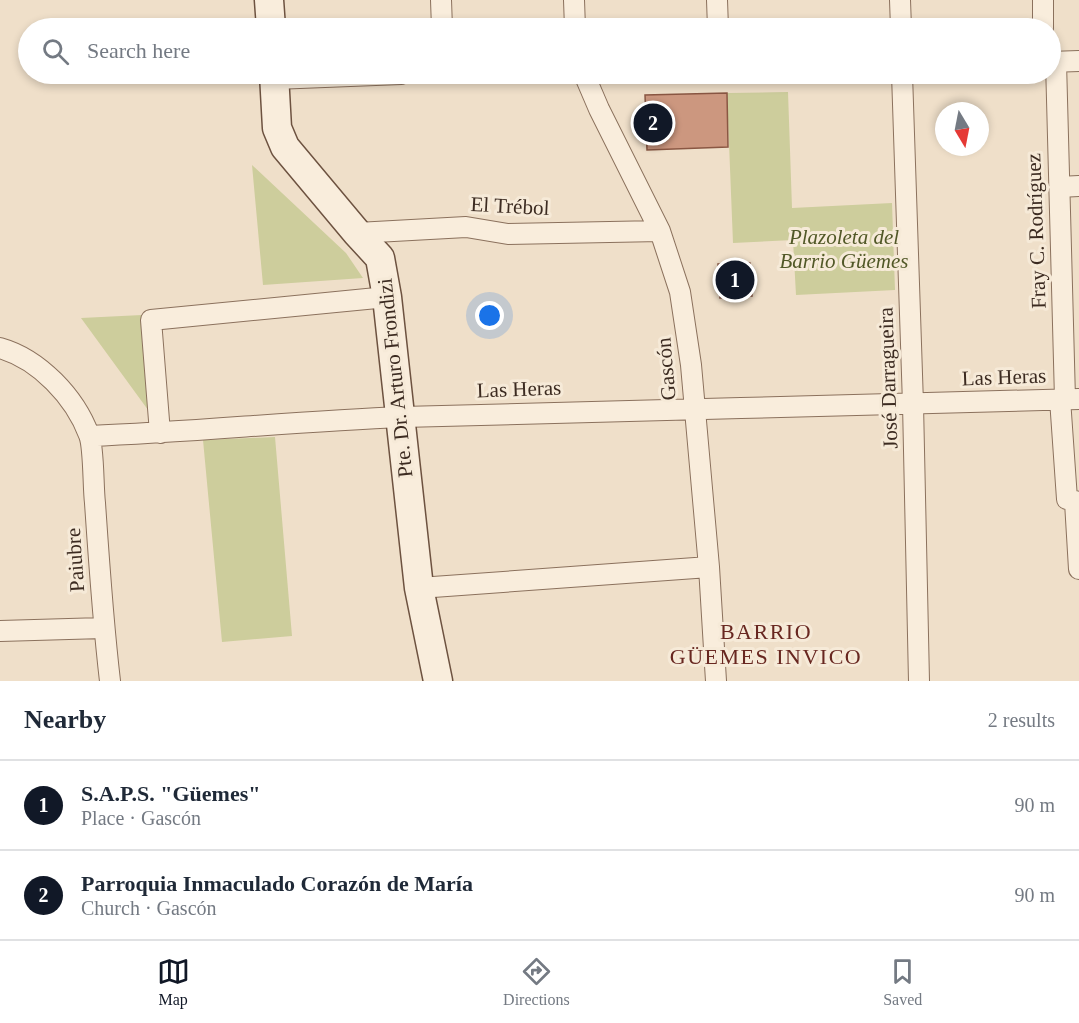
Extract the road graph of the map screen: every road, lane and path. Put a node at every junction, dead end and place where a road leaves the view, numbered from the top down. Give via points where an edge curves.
1 (269, 0) edge
2 (441, 0) edge
3 (574, 0) edge
4 (717, 0) edge
5 (900, 0) edge
6 (1042, 0) edge
7 (270, 18) edge
8 (442, 18) edge
9 (575, 18) edge
10 (718, 18) edge
11 (901, 18) edge
12 (1043, 18) edge
13 (1079, 61) edge
14 (1061, 62) edge
15 (274, 84) edge
16 (588, 84) edge
17 (902, 84) edge
18 (1054, 84) edge
19 (1059, 186) junction
20 (1079, 186) edge
21 (660, 231) junction
22 (357, 233) junction
23 (1070, 295) edge
24 (387, 297) junction
25 (0, 348) edge
26 (1068, 399) edge
27 (913, 404) junction
28 (694, 407) junction
29 (399, 417) junction
30 (160, 433) junction
31 (90, 436) junction
32 (1077, 502) edge
33 (709, 567) junction
34 (1079, 569) edge
35 (419, 588) junction
36 (104, 628) junction
37 (0, 631) edge
38 (110, 681) edge
39 (438, 681) edge
40 (716, 681) edge
41 (919, 681) edge

1 - 7 street
2 - 8 street
3 - 9 street
4 - 10 street
5 - 11 street
6 - 12 street
13 - 14 street
15 - 22 street, Pte. Dr. Arturo Frondizi via 277,128 285,147
16 - 21 street, Gascón
17 - 27 street, José Darragueira
18 - 19 street, Fray C. Rodríguez
19 - 20 street
19 - 23 street, Fray C. Rodríguez
21 - 22 street, El Trébol via 508,234 466,227
21 - 28 street, Gascón via 685,314
22 - 24 street, Pte. Dr. Arturo Frondizi via 380,258
23 - 26 street, Fray C. Rodríguez
24 - 29 street, Pte. Dr. Arturo Frondizi
24 - 30 street via 151,320
25 - 31 street via 17,353 56,383
26 - 27 street, Las Heras
26 - 32 street, Fray C. Rodríguez via 1067,499
27 - 28 street, Las Heras
27 - 41 street, José Darragueira
28 - 29 street, Las Heras
28 - 33 street, Gascón
29 - 30 street, Las Heras
29 - 35 street, Pte. Dr. Arturo Frondizi
30 - 31 street, Las Heras
31 - 36 street, Paiubre
32 - 34 street
33 - 35 street
33 - 40 street, Gascón
35 - 39 street, Pte. Dr. Arturo Frondizi
36 - 37 street
36 - 38 street, Paiubre

